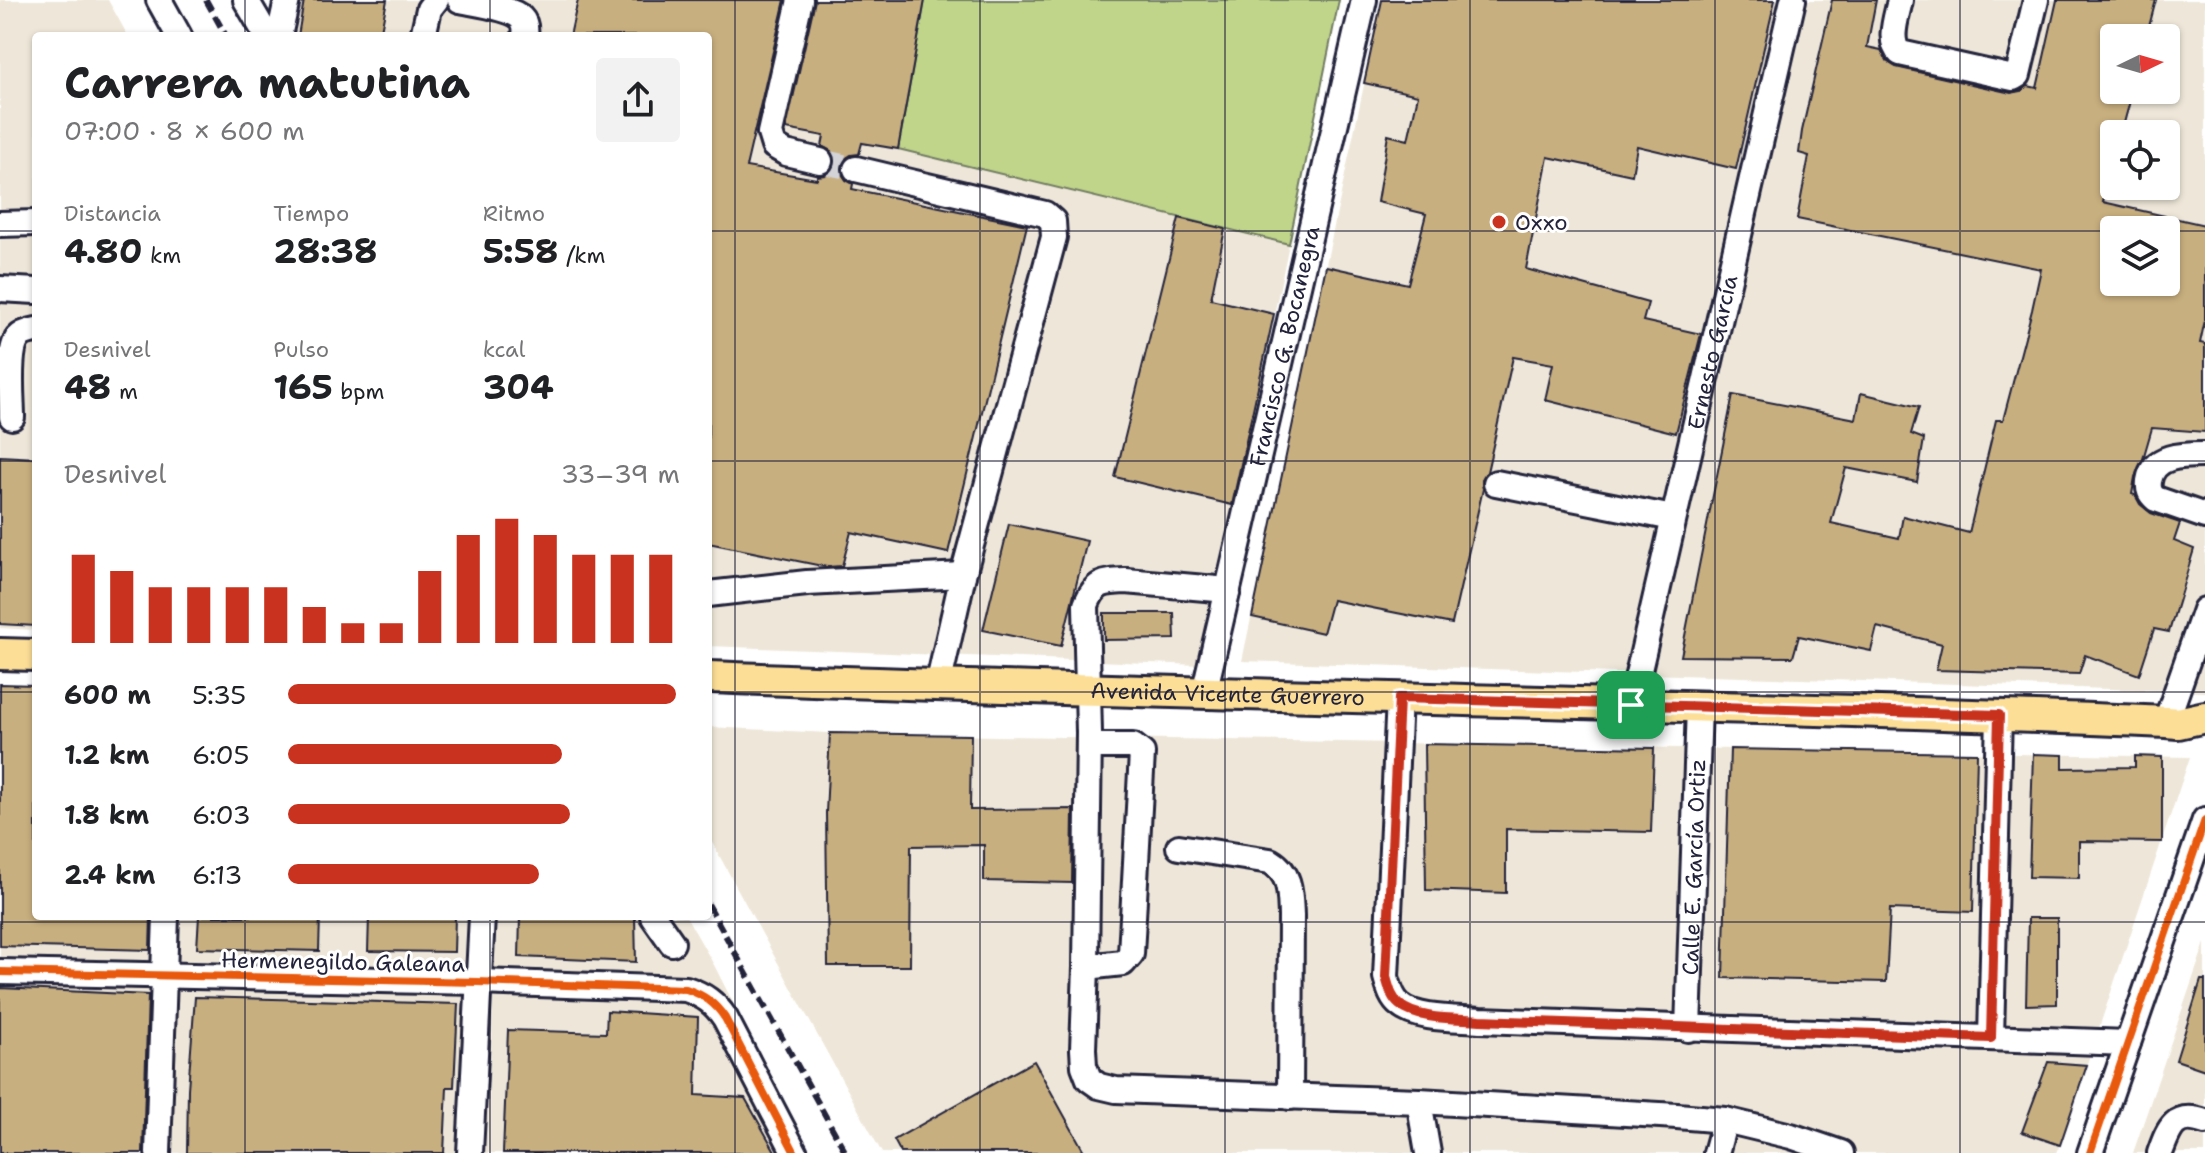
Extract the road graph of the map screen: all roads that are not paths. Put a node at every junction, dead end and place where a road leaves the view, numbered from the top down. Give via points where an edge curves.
1 (159, 0) edge
2 (246, 0) edge
3 (287, 0) edge
4 (436, 0) edge
5 (460, 0) edge
6 (800, 0) edge
7 (1364, 0) edge
8 (1793, 0) edge
9 (1900, 0) edge
10 (2036, 0) edge
11 (177, 32) edge
12 (265, 32) edge
13 (280, 32) edge
14 (424, 32) edge
15 (525, 32) edge
16 (820, 161) tunnel mouth
17 (856, 169) tunnel mouth
18 (32, 223) edge
19 (0, 224) edge
20 (0, 289) edge
21 (32, 291) edge
22 (32, 331) edge
23 (12, 417) dead end
24 (2205, 455) edge
25 (1496, 483) dead end
26 (2205, 516) edge
27 (1673, 518) junction
28 (963, 575) junction
29 (1228, 590) junction
30 (712, 594) edge
31 (2205, 610) edge
32 (0, 654) edge
33 (32, 655) edge
34 (712, 677) edge
35 (938, 686) junction
36 (1087, 689) junction
37 (1204, 693) junction
38 (1399, 698) junction
39 (1631, 705) junction
40 (1699, 706) junction
41 (1999, 715) junction
42 (2188, 724) edge
43 (1089, 746) junction
44 (2205, 820) edge
45 (1179, 847) dead end
46 (166, 920) edge
47 (482, 920) edge
48 (656, 920) edge
49 (672, 943) dead end
50 (1086, 967) junction
51 (0, 972) edge
52 (163, 976) junction
53 (478, 982) junction
54 (1688, 1029) junction
55 (1991, 1038) junction
56 (2128, 1043) junction
57 (1290, 1097) junction
58 (1419, 1101) junction
59 (1725, 1120) junction
60 (2205, 1122) edge
61 (158, 1153) edge
62 (470, 1153) edge
63 (795, 1153) edge
64 (1428, 1153) edge
65 (1716, 1153) edge
66 (1841, 1153) edge
67 (2090, 1153) edge
68 (2160, 1153) edge

1 - 11 street
2 - 12 street
3 - 13 street
4 - 14 street
5 - 15 street via 514,12 522,18
6 - 16 street via 770,133 774,146 786,153
7 - 29 street, Francisco G. Bocanegra
8 - 27 street, Ernesto García
9 - 10 street via 1895,50 2013,78
17 - 28 street via 1045,214 1053,221 1054,237
18 - 19 street
20 - 21 street
22 - 23 street via 18,338 12,353
24 - 26 street via 2165,459 2151,471 2149,487 2156,499
25 - 27 street
27 - 39 street, Ernesto García
28 - 30 street
28 - 35 street
29 - 36 street via 1126,581 1097,586 1086,605
29 - 37 street, Francisco G. Bocanegra
31 - 42 street
32 - 33 main road
34 - 35 main road, Avenida Vicente Guerrero
35 - 36 main road, Avenida Vicente Guerrero
36 - 37 main road, Avenida Vicente Guerrero
36 - 43 street
37 - 38 main road, Avenida Vicente Guerrero
38 - 39 main road, Avenida Vicente Guerrero
38 - 54 street via 1386,977 1394,999 1411,1011 1432,1016
39 - 40 main road, Avenida Vicente Guerrero
40 - 41 main road, Avenida Vicente Guerrero
40 - 54 street, Calle E. García Ortiz
41 - 42 main road, Avenida Vicente Guerrero
41 - 55 street
43 - 50 street
43 - 50 street via 1133,746 1142,753 1131,954 1123,963
44 - 56 street
45 - 57 street via 1270,861 1287,876
46 - 52 street
47 - 53 street
48 - 49 street
50 - 57 street via 1084,1066 1099,1086
51 - 52 street, Hermenegildo Galeana
52 - 53 street, Hermenegildo Galeana
52 - 61 street
53 - 62 street
53 - 63 street, Hermenegildo Galeana via 686,989 701,994 725,1018
54 - 55 street
55 - 56 street
56 - 67 street
57 - 58 street
58 - 59 street
58 - 64 street
59 - 65 street
59 - 66 street
60 - 68 street via 2180,1120 2168,1132

